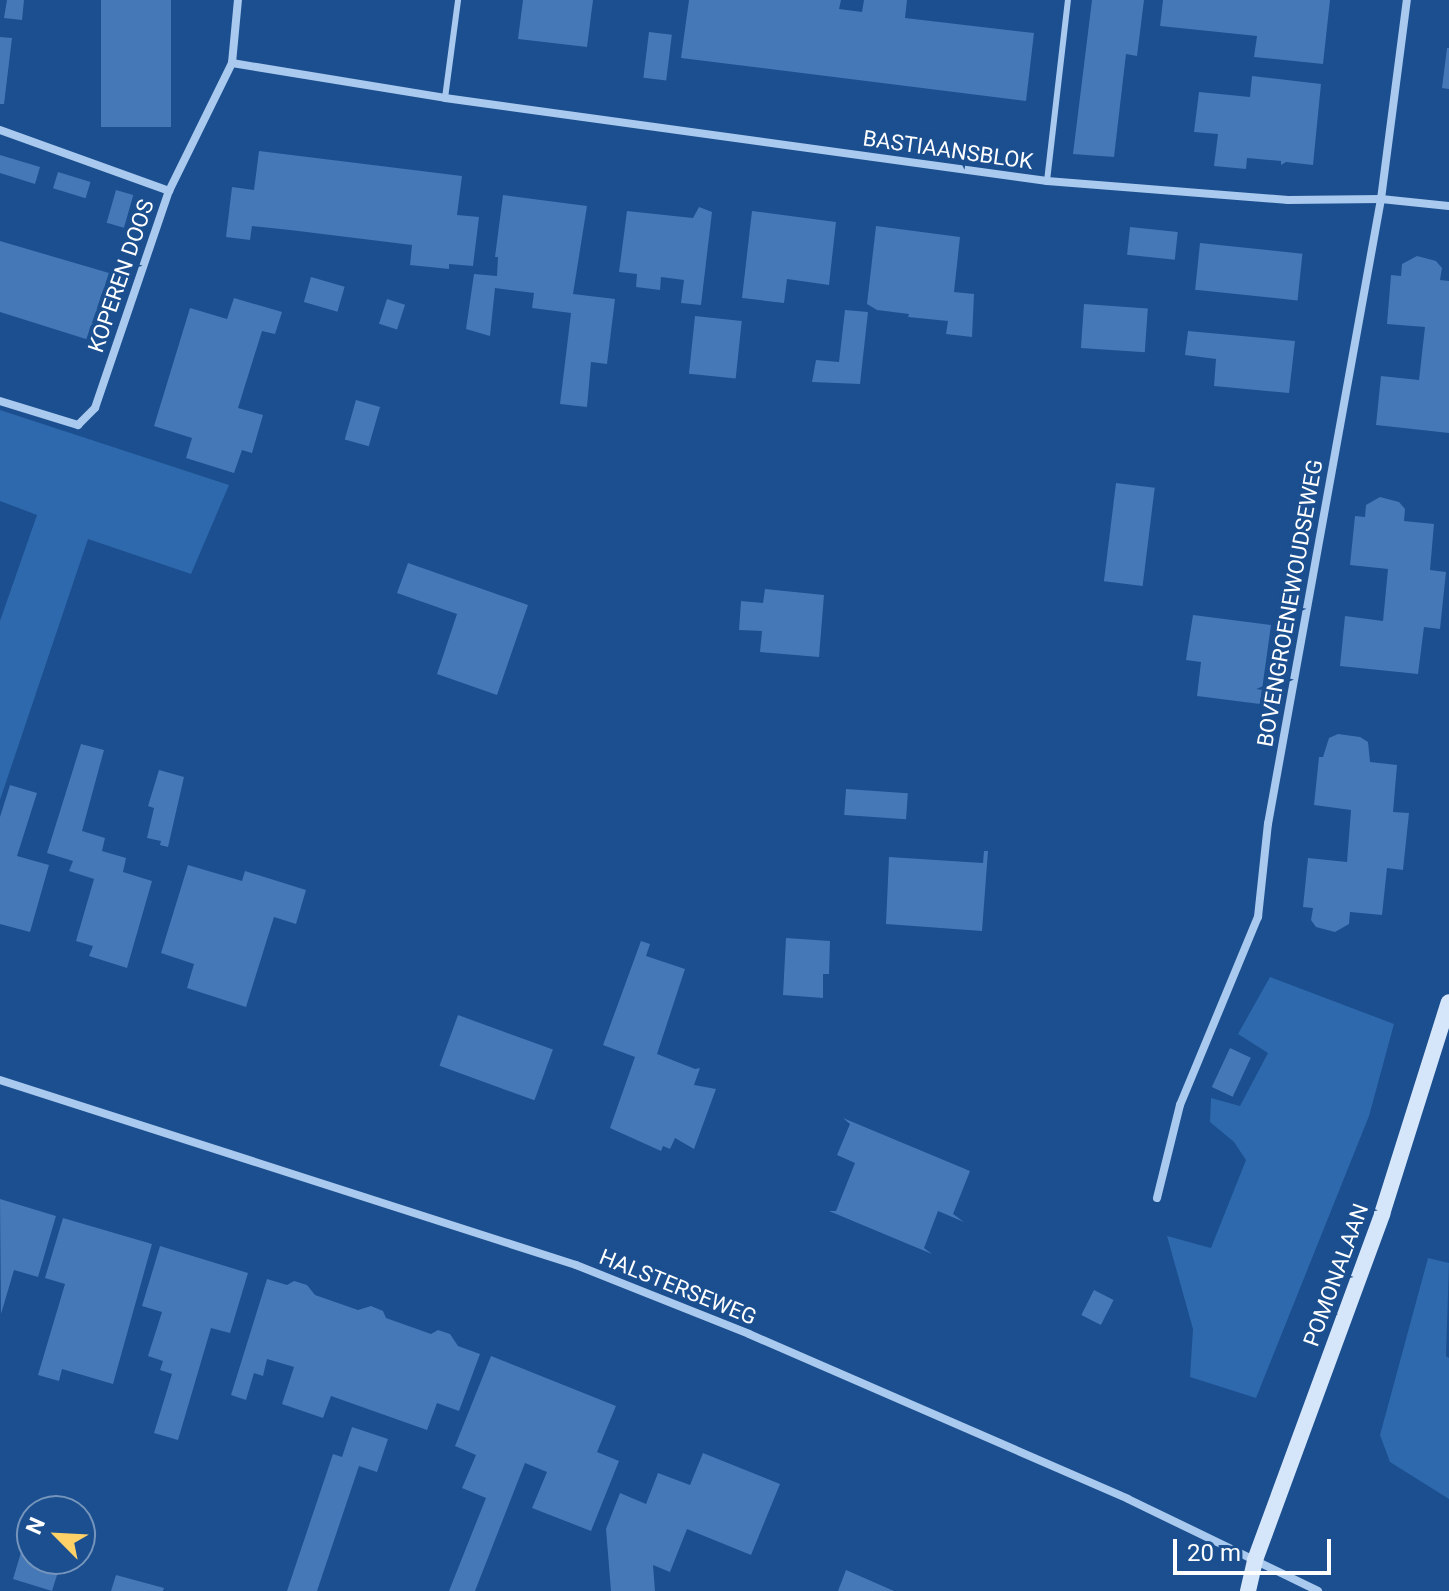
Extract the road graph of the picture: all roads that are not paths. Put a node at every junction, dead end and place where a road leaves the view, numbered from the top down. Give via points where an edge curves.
1 (238, 0) edge
2 (458, 0) edge
3 (1068, 0) edge
4 (1407, 0) edge
5 (232, 63) junction
6 (445, 98) junction
7 (0, 130) edge
8 (1047, 181) junction
9 (169, 191) junction
10 (1381, 199) junction
11 (1449, 206) edge
12 (0, 401) edge
13 (1449, 1002) edge
14 (0, 1080) edge
15 (1157, 1198) dead end
16 (1255, 1560) junction
17 (1248, 1591) edge
18 (1318, 1591) edge

1 - 5 street
2 - 6 lane
3 - 8 lane
4 - 10 street, BOVENGROENEWOUDSEWEG
5 - 6 street, BASTIAANSBLOK
5 - 9 street, KOPEREN DOOS
6 - 8 street, BASTIAANSBLOK
7 - 9 street
8 - 10 street, BASTIAANSBLOK via 1288,200
9 - 12 street, KOPEREN DOOS via 95,408 78,425
10 - 11 street, BASTIAANSBLOK
10 - 15 street, BOVENGROENEWOUDSEWEG via 1268,824 1258,917 1180,1105
13 - 16 street, POMONALAAN via 1382,1214
14 - 16 street, HALSTERSEWEG via 576,1265 764,1340
16 - 17 street, POMONALAAN
16 - 18 street, HALSTERSEWEG

